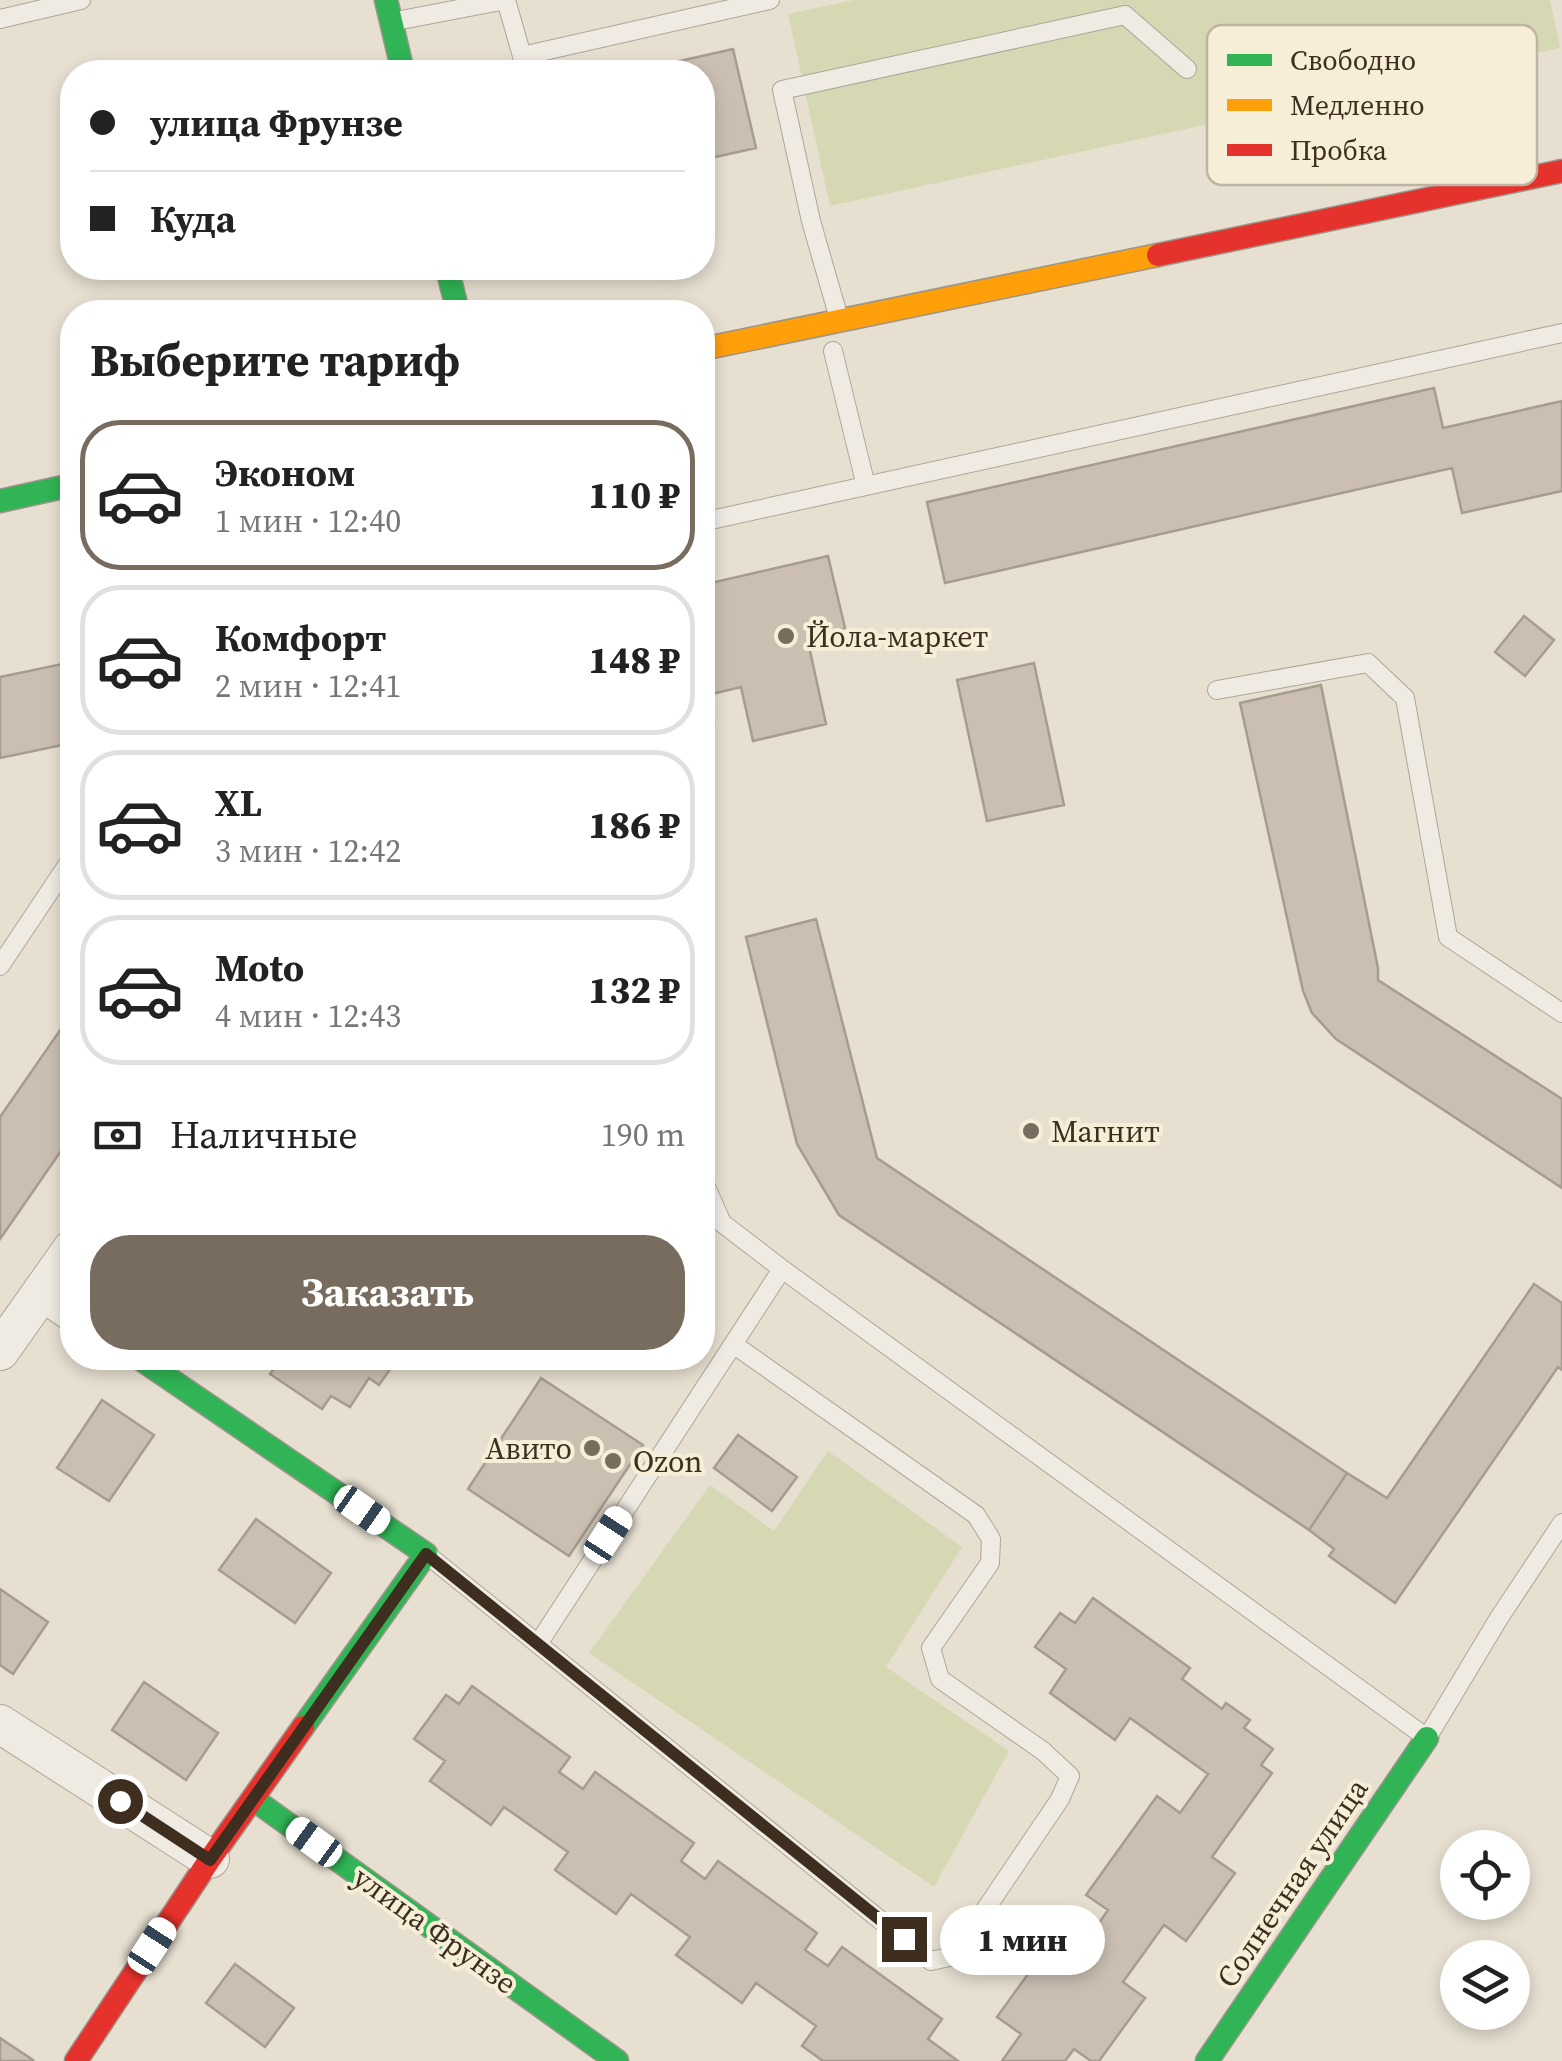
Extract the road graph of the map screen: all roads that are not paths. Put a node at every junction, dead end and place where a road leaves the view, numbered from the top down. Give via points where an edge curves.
1 (81, 0) edge
2 (506, 0) edge
3 (770, 0) edge
4 (389, 11) edge
5 (0, 19) edge
6 (399, 60) edge
7 (1187, 69) dead end
8 (1562, 171) edge
9 (1537, 176) edge
10 (1495, 185) edge
11 (995, 289) junction
12 (840, 321) junction
13 (926, 327) dead end
14 (1562, 333) edge
15 (715, 347) edge
16 (832, 352) dead end
17 (866, 486) junction
18 (60, 488) edge
19 (0, 501) edge
20 (715, 519) edge
21 (1217, 690) dead end
22 (60, 876) edge
23 (0, 966) edge
24 (1562, 1013) edge
25 (715, 1207) edge
26 (782, 1269) junction
27 (57, 1301) edge
28 (733, 1344) junction
29 (0, 1351) edge
30 (157, 1370) edge
31 (1562, 1523) edge
32 (426, 1554) junction
33 (538, 1644) junction
34 (0, 1724) edge
35 (1426, 1738) junction
36 (253, 1799) junction
37 (210, 1860) junction
38 (76, 2061) edge
39 (617, 2061) edge
40 (1207, 2061) edge

1 - 5 lane
2 - 3 lane via 522,56
2 - 4 lane
4 - 6 street
7 - 12 lane via 1125,15 782,90
8 - 9 street
10 - 11 street
11 - 12 street
11 - 13 street via 960,316
12 - 15 street
14 - 17 lane
16 - 17 lane
17 - 20 lane
18 - 19 street
21 - 24 lane via 1368,663 1405,698 1448,937
22 - 23 lane
25 - 26 lane via 722,1223
26 - 28 lane
26 - 35 lane
27 - 29 street
28 - 33 lane
28 - 33 lane via 976,1515 991,1539 990,1563 931,1648 932,1660 940,1679 1070,1776 1060,1799 954,1956 932,1961
30 - 32 street
31 - 35 lane
32 - 33 lane
32 - 36 street
34 - 37 street
35 - 40 street, Солнечная улица
36 - 37 street
36 - 39 street, улица Фрунзе
37 - 38 street

